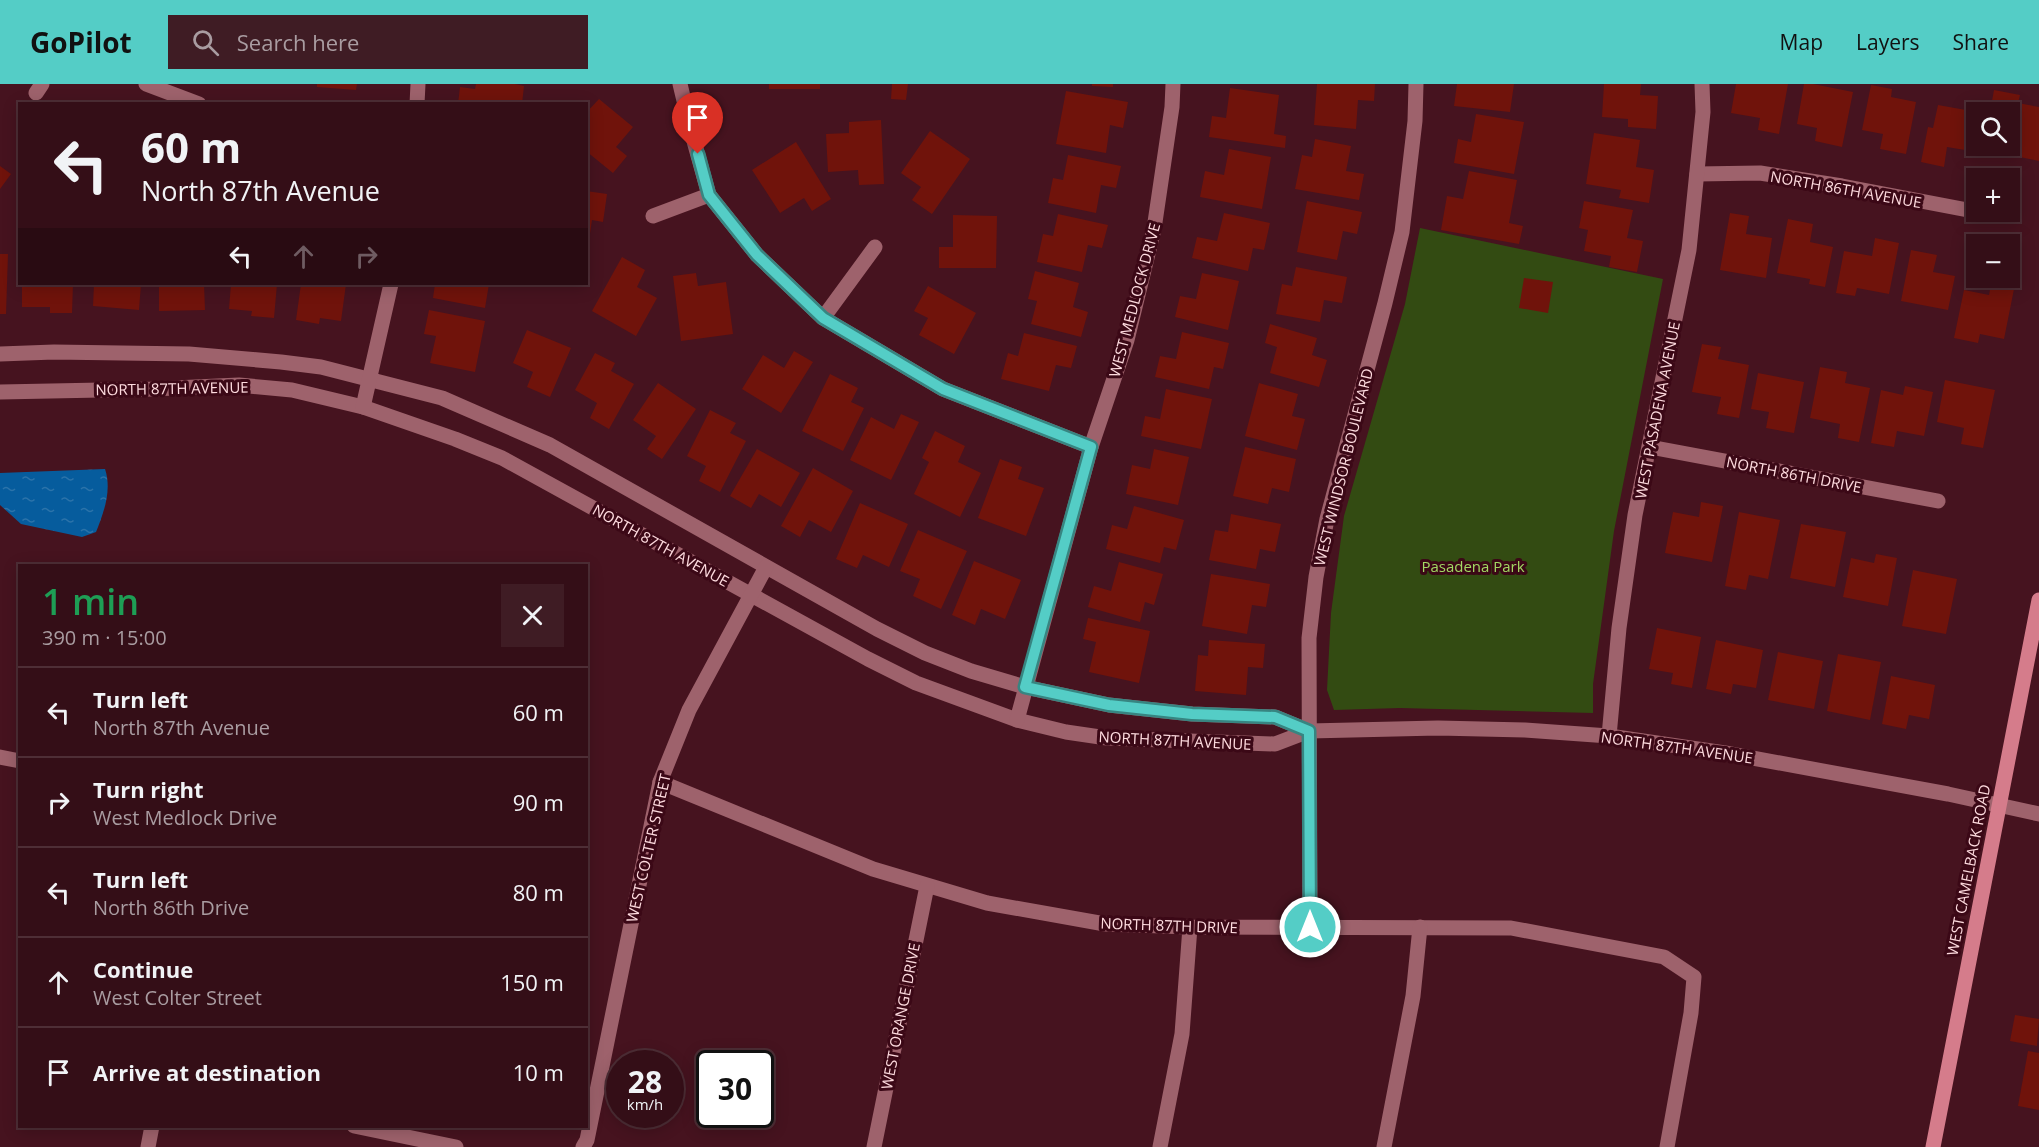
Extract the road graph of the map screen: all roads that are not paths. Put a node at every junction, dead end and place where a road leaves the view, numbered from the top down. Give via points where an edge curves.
1 (146, 84) edge
2 (418, 84) edge
3 (680, 84) edge
4 (1173, 84) edge
5 (1416, 84) edge
6 (1702, 84) edge
7 (195, 102) edge
8 (417, 102) edge
9 (1697, 174) junction
10 (709, 195) junction
11 (1966, 210) edge
12 (653, 216) dead end
13 (875, 247) dead end
14 (392, 285) edge
15 (823, 318) junction
16 (0, 354) edge
17 (370, 378) junction
18 (0, 392) edge
19 (363, 407) junction
20 (1091, 447) junction
21 (1650, 447) junction
22 (1938, 501) dead end
23 (766, 567) junction
24 (752, 594) junction
25 (2039, 600) edge
26 (1025, 687) junction
27 (1017, 720) junction
28 (1309, 731) junction
29 (1609, 736) junction
30 (0, 757) edge
31 (18, 761) edge
32 (660, 782) junction
33 (1998, 805) junction
34 (2039, 814) edge
35 (927, 886) junction
36 (1190, 927) junction
37 (1310, 927) junction
38 (1420, 927) junction
39 (152, 1128) edge
40 (364, 1128) edge
41 (148, 1147) edge
42 (456, 1147) edge
43 (583, 1147) edge
44 (874, 1147) edge
45 (1160, 1147) edge
46 (1384, 1147) edge
47 (1666, 1147) edge
48 (1933, 1147) edge

1 - 7 street
2 - 8 street
3 - 10 street
4 - 20 street, WEST MEDLOCK DRIVE via 1154,230 1127,340
5 - 28 street, WEST WINDSOR BOULEVARD via 1402,232 1327,519 1316,578 1309,638
6 - 9 street, WEST PASADENA AVENUE
9 - 11 street, NORTH 86TH AVENUE via 1760,173
9 - 21 street, WEST PASADENA AVENUE via 1689,250
10 - 12 street
10 - 15 street via 757,255
13 - 15 street
14 - 17 street
15 - 20 street via 943,389
16 - 17 street, NORTH 87TH AVENUE via 189,354 301,364
17 - 19 street
17 - 23 street, NORTH 87TH AVENUE via 442,398 550,445
18 - 19 street, NORTH 87TH AVENUE via 239,385 292,390
19 - 24 street, NORTH 87TH AVENUE via 502,458
20 - 26 street, WEST MEDLOCK DRIVE
21 - 22 street, NORTH 86TH DRIVE
21 - 29 street, WEST PASADENA AVENUE via 1626,573
23 - 24 street, WEST COLTER STREET
23 - 26 street, NORTH 87TH AVENUE via 925,653
24 - 27 street, NORTH 87TH AVENUE via 916,684
24 - 32 street, WEST COLTER STREET via 689,710
25 - 33 main road, WEST CAMELBACK ROAD
26 - 27 street, WEST MEDLOCK DRIVE
26 - 28 street, NORTH 87TH AVENUE via 1109,705 1275,717
27 - 28 street, NORTH 87TH AVENUE via 1107,738 1167,741 1275,744
28 - 29 street, NORTH 87TH AVENUE via 1438,728
28 - 37 street, WEST WINDSOR BOULEVARD
29 - 33 street, NORTH 87TH AVENUE via 1725,753
30 - 31 street
32 - 35 street, NORTH 87TH DRIVE via 873,869
32 - 43 street, WEST COLTER STREET
33 - 34 street, NORTH 87TH AVENUE
33 - 48 main road, WEST CAMELBACK ROAD
35 - 36 street, NORTH 87TH DRIVE via 987,903 1105,924
35 - 44 street, WEST ORANGE DRIVE
36 - 37 street, NORTH 87TH DRIVE
36 - 45 street via 1182,1034
37 - 38 street, NORTH 87TH DRIVE
38 - 46 street via 1413,996
38 - 47 street, NORTH 87TH DRIVE via 1511,928 1664,957 1694,977
39 - 41 street
40 - 42 street

